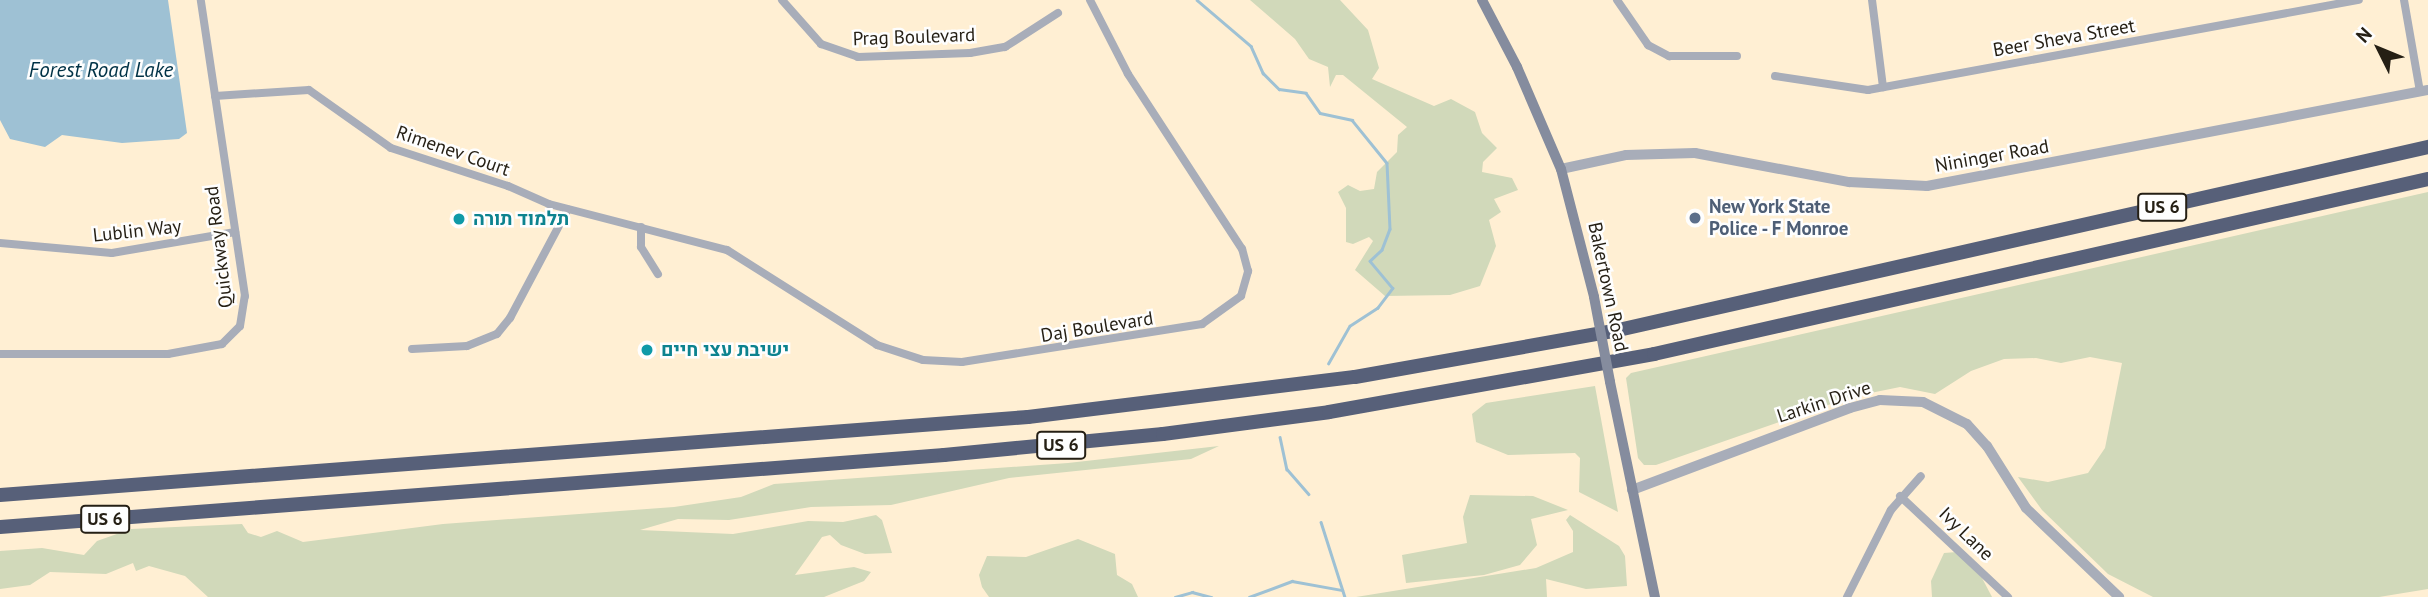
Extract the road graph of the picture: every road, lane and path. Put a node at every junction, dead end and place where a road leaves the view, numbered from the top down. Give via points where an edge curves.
1 (201, 0) edge
2 (782, 0) edge
3 (1090, 0) edge
4 (1482, 0) edge
5 (1618, 0) edge
6 (1872, 0) edge
7 (2359, 0) edge
8 (2403, 0) edge
9 (1058, 13) dead end
10 (1737, 56) dead end
11 (1775, 76) dead end
12 (1883, 87) junction
13 (2424, 91) edge
14 (215, 96) junction
15 (2428, 147) edge
16 (1561, 169) junction
17 (2428, 179) edge
18 (568, 209) junction
19 (641, 227) junction
20 (235, 232) junction
21 (0, 243) edge
22 (658, 274) dead end
23 (412, 349) dead end
24 (0, 354) edge
25 (1920, 477) dead end
26 (1632, 490) junction
27 (0, 495) edge
28 (1900, 496) junction
29 (0, 527) edge
30 (1655, 597) edge
31 (1847, 597) edge
32 (2008, 597) edge
33 (2119, 597) edge

1 - 14 street, Quickway Road
2 - 9 street, Prag Boulevard via 821,44 858,57 970,53 1005,47
3 - 19 street, Daj Boulevard via 1128,74 1242,249 1248,271 1241,296 1202,324 1001,358 923,360 877,345 747,259
4 - 16 main road, Bakertown Road via 1522,77
5 - 10 street via 1648,45 1669,56
6 - 12 street
7 - 12 street, Beer Sheva Street
8 - 13 street
11 - 12 street, Beer Sheva Street via 1868,90
13 - 16 street, Nininger Road via 1927,186 1849,183 1695,153 1626,155
14 - 18 street, Rimenev Court via 309,90 391,148
14 - 20 street, Quickway Road
15 - 27 highway, US 6 via 1614,331 1354,377 1028,417
16 - 26 main road, Bakertown Road, bridge via 1594,297
17 - 29 highway, US 6 via 1629,359 1315,414 985,452
18 - 19 street, Rimenev Court
18 - 23 street via 497,334 467,346
19 - 22 street via 641,247
20 - 21 street, Lublin Way via 112,253
20 - 24 street, Quickway Road via 244,311 233,337 222,344 168,354
25 - 28 street
26 - 30 main road, Bakertown Road
26 - 33 street, Larkin Drive via 1850,408 1880,400 1923,402 1967,425 1987,446 2026,508
28 - 31 street
28 - 32 street, Ivy Lane

